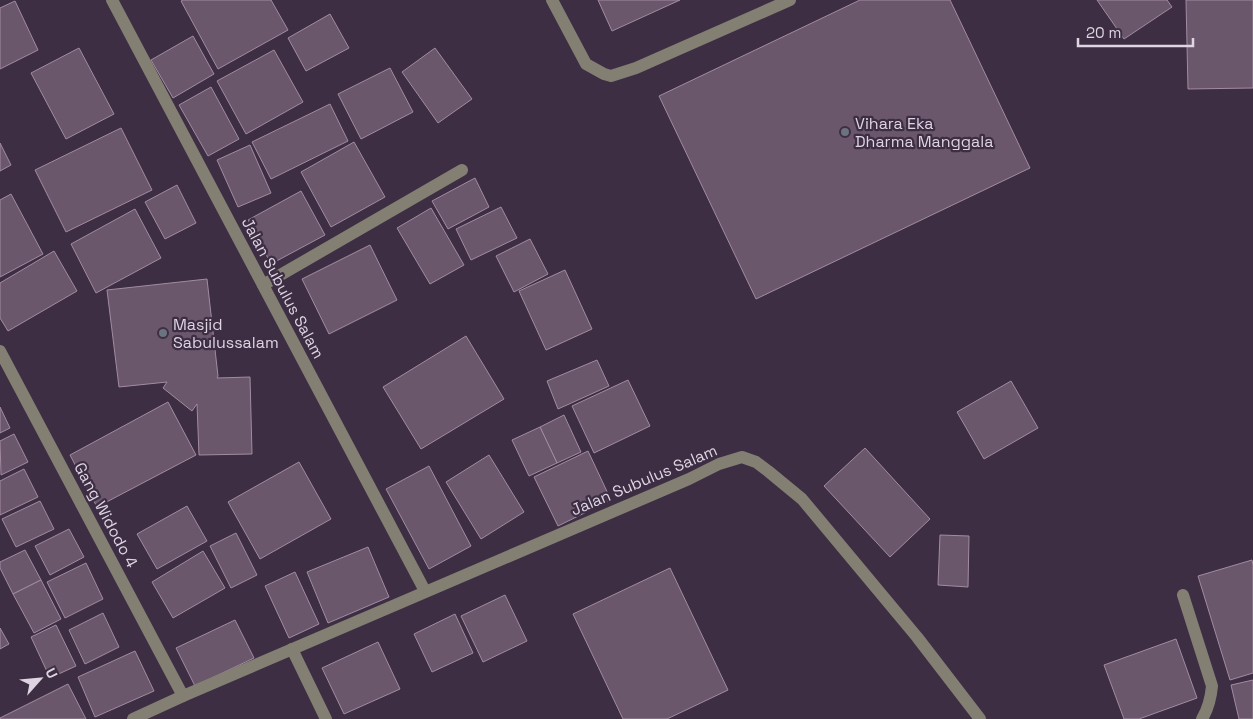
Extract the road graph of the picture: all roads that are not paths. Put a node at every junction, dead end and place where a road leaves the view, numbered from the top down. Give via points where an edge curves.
1 (112, 0) edge
2 (552, 0) edge
3 (790, 0) edge
4 (462, 170) dead end
5 (263, 285) junction
6 (0, 350) edge
7 (425, 591) junction
8 (1184, 595) dead end
9 (292, 650) junction
10 (183, 696) junction
11 (133, 719) edge
12 (326, 719) edge
13 (980, 719) edge
14 (1202, 719) edge

1 - 5 street, Jalan Subulus Salam
2 - 3 street via 586,64 611,76
4 - 5 street
5 - 7 street, Jalan Subulus Salam
6 - 10 street, Gang Widodo 4
7 - 9 street, Jalan Subulus Salam
7 - 13 street, Jalan Subulus Salam via 719,464 742,457 756,462 802,499 917,637
8 - 14 street via 1212,686
9 - 10 street, Jalan Subulus Salam
9 - 12 street
10 - 11 street, Jalan Subulus Salam

